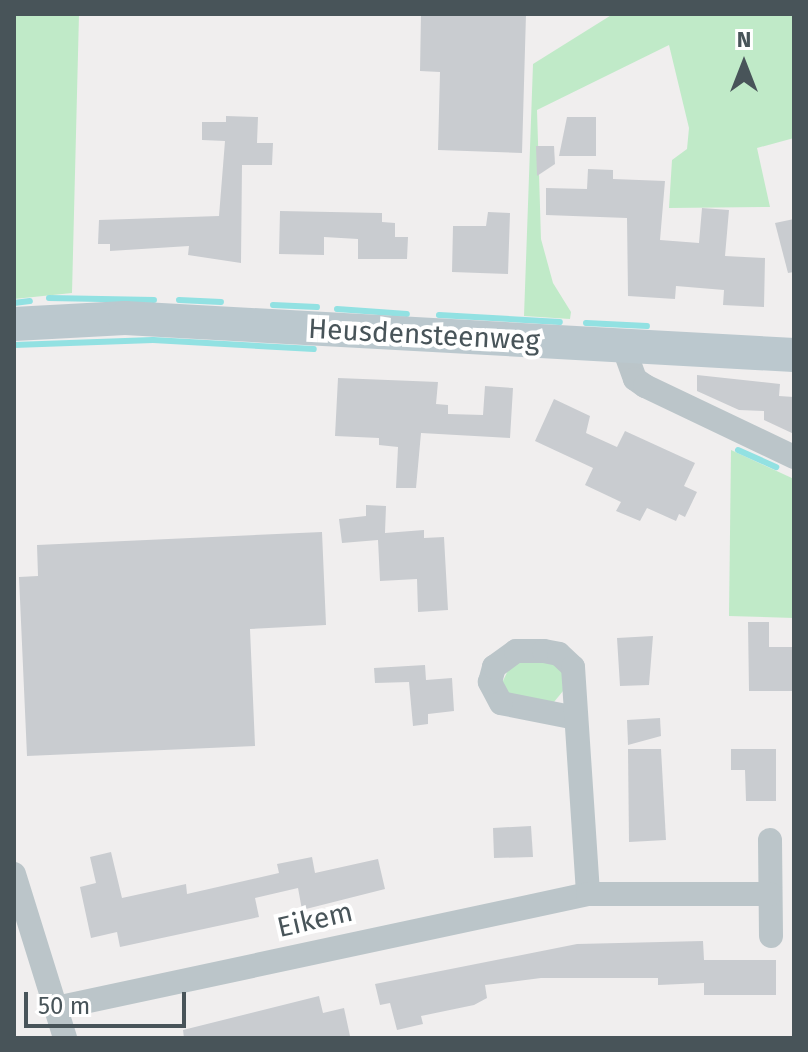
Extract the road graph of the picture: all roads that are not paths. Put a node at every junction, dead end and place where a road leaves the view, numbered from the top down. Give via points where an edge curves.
1 (14, 324) edge
2 (623, 346) junction
3 (794, 355) edge
4 (794, 457) edge
5 (576, 718) dead end
6 (770, 840) dead end
7 (14, 874) edge
8 (588, 894) junction
9 (770, 894) junction
10 (771, 936) dead end
11 (56, 1008) junction
12 (65, 1038) edge

1 - 2 street, Heusdensteenweg via 125,318
2 - 3 street, Heusdensteenweg
2 - 4 street via 635,379 645,386
5 - 8 street
6 - 9 street
7 - 11 street
8 - 9 street, Eikem
8 - 11 street, Eikem
9 - 10 street
11 - 12 street

